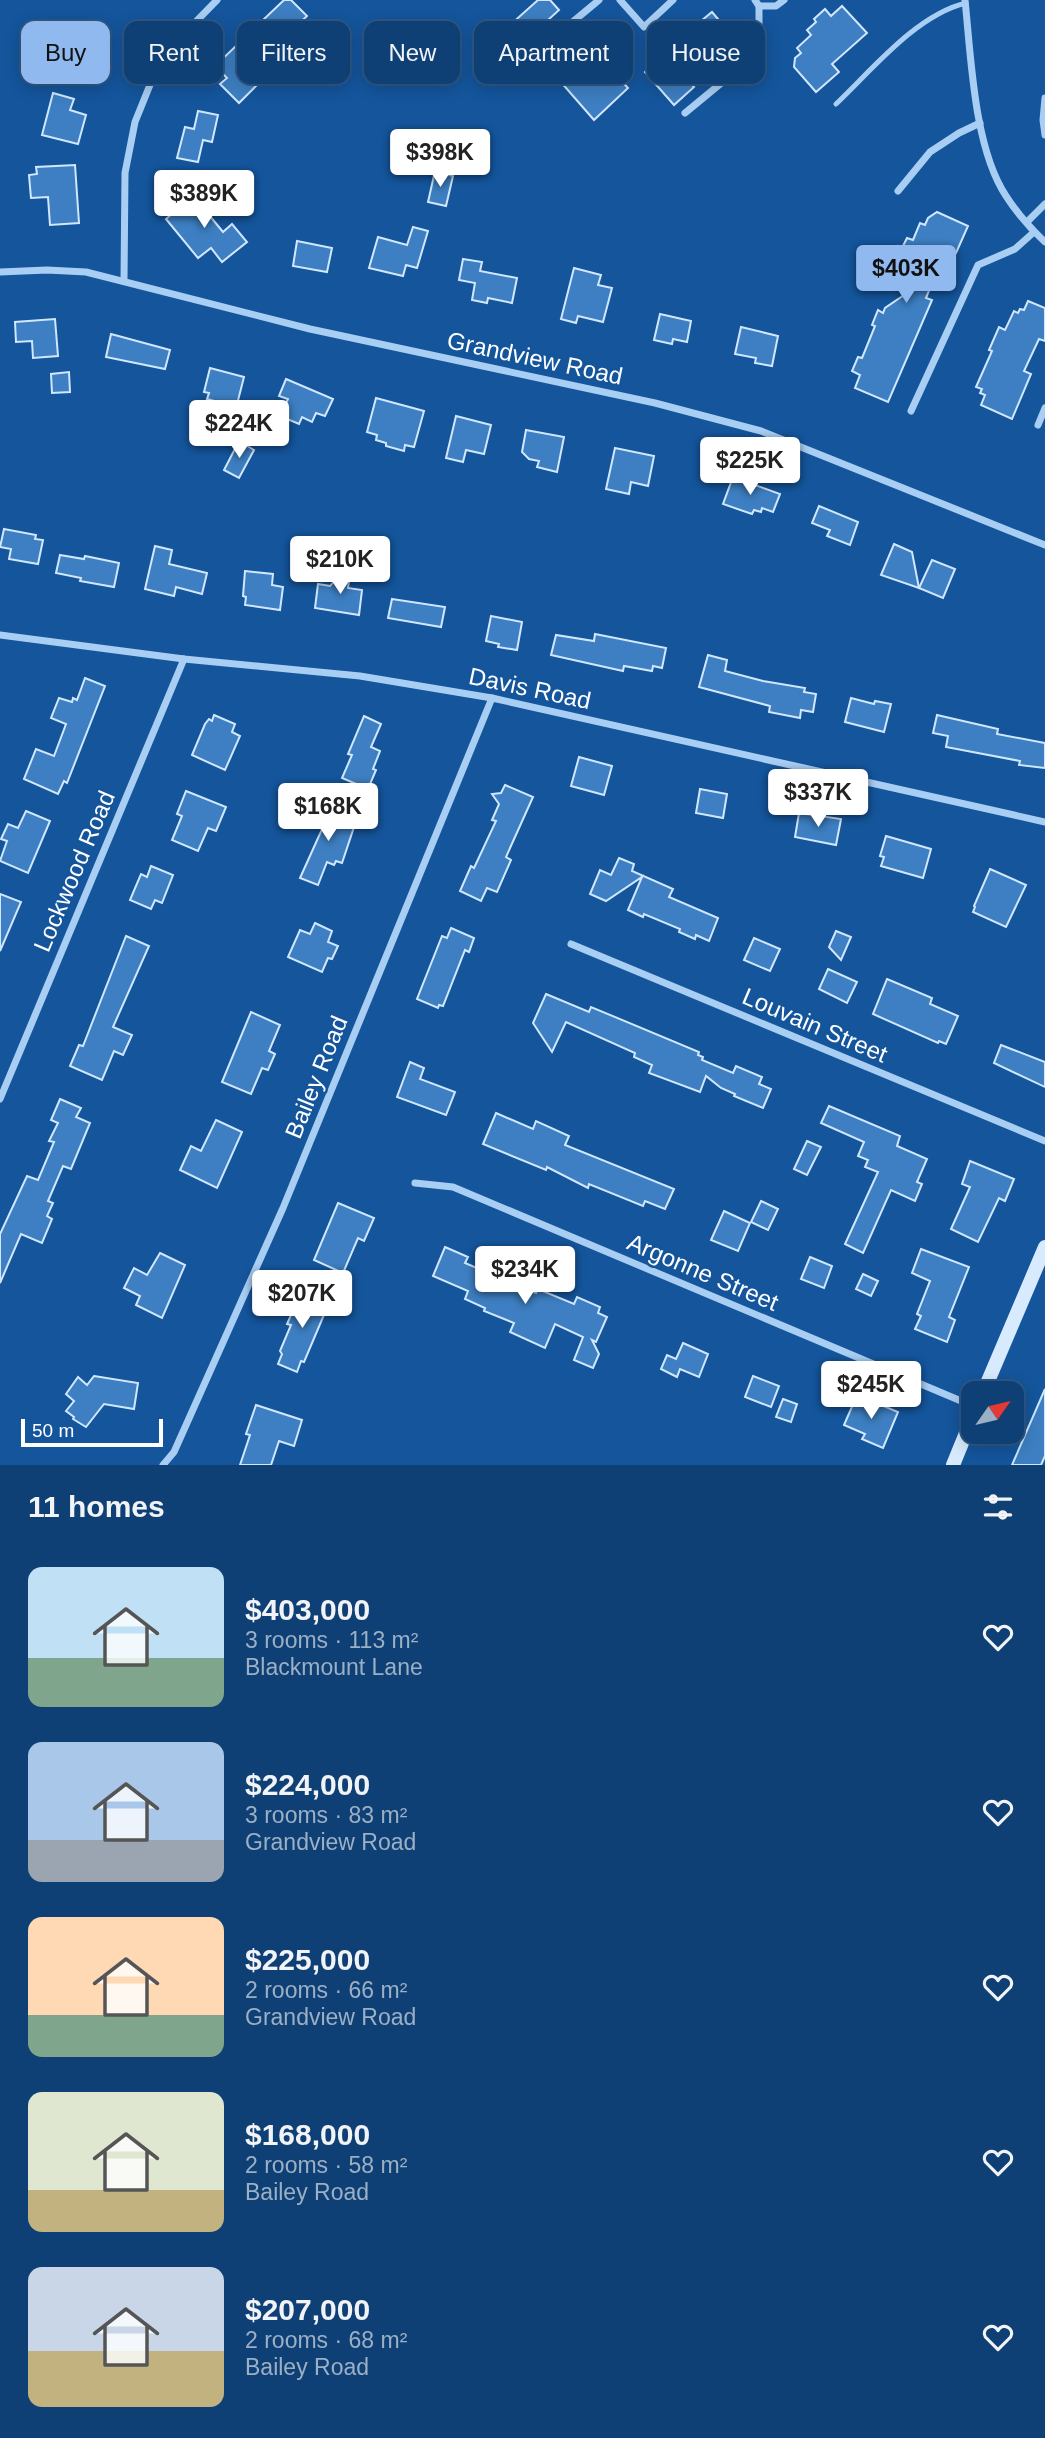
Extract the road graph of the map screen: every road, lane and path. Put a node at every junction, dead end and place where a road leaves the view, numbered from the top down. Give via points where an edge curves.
1 (217, 0) edge
2 (599, 0) edge
3 (620, 0) edge
4 (673, 0) edge
5 (784, 0) edge
6 (966, 1) edge
7 (757, 3) edge
8 (574, 21) edge
9 (1045, 98) edge
10 (836, 104) dead end
11 (684, 113) dead end
12 (980, 123) junction
13 (1045, 135) edge
14 (898, 191) dead end
15 (1045, 204) edge
16 (1027, 222) junction
17 (1034, 232) junction
18 (1045, 242) edge
19 (0, 272) edge
20 (124, 281) junction
21 (1045, 408) edge
22 (911, 411) dead end
23 (1038, 425) dead end
24 (1045, 545) edge
25 (0, 635) edge
26 (184, 659) junction
27 (492, 698) junction
28 (1045, 822) edge
29 (571, 944) dead end
30 (0, 1099) edge
31 (1045, 1141) edge
32 (415, 1183) dead end
33 (1045, 1247) edge
34 (988, 1381) edge
35 (961, 1401) edge
36 (962, 1444) edge
37 (163, 1465) edge
38 (953, 1465) edge

1 - 20 street via 179,39 154,75 135,122 125,173
2 - 8 street
3 - 4 street via 644,27
5 - 7 street via 776,6
6 - 10 lane via 923,23
6 - 12 street
7 - 11 street via 759,40 748,61
9 - 13 street
12 - 14 street via 930,152
12 - 16 street via 1005,195
15 - 16 street
16 - 17 street
17 - 18 street
17 - 22 street via 1015,249 978,265
19 - 20 street, Grandview Road via 86,272
20 - 24 street, Grandview Road via 310,329 655,403 761,431
21 - 23 street
25 - 26 street, Davis Road
26 - 27 street, Davis Road via 360,676
26 - 30 street, Lockwood Road
27 - 28 street, Davis Road
27 - 37 street, Bailey Road via 283,1208 174,1452
29 - 31 street, Louvain Street
32 - 35 street, Argonne Street via 453,1187
33 - 34 main road
36 - 38 main road

